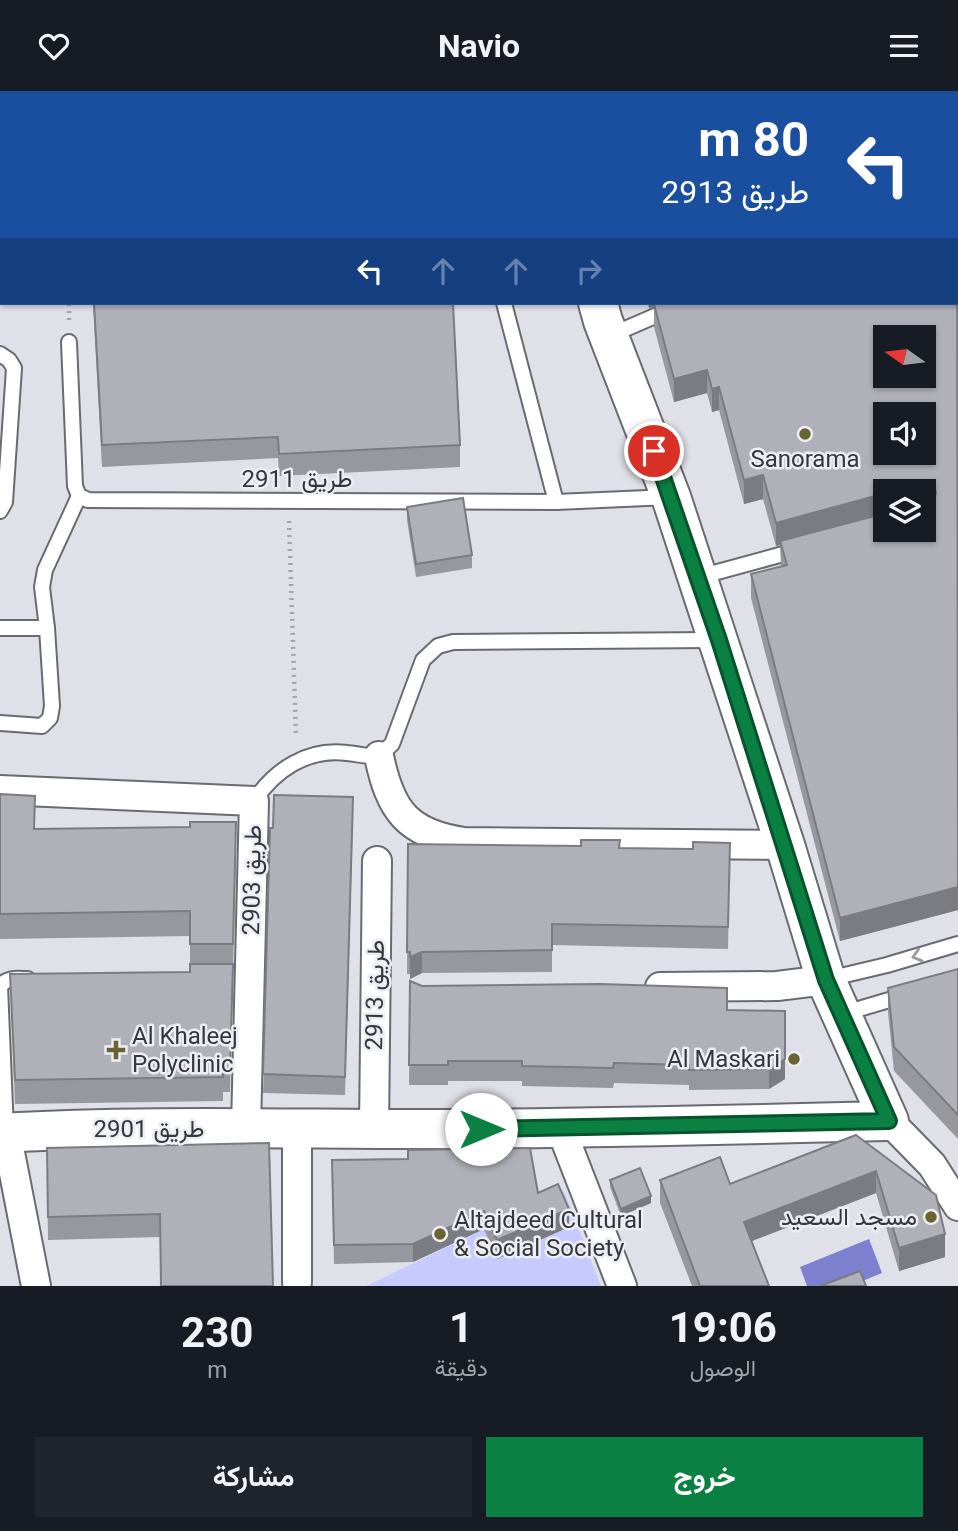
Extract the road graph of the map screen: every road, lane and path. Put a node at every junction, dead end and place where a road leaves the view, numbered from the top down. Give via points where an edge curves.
1 (505, 305) edge
2 (672, 305) edge
3 (599, 316) edge
4 (69, 342) dead end
5 (0, 354) edge
6 (4, 449) edge
7 (79, 496) junction
8 (671, 497) junction
9 (556, 502) junction
10 (288, 503) junction
11 (0, 511) edge
12 (809, 547) edge
13 (698, 577) junction
14 (0, 628) edge
15 (47, 628) junction
16 (719, 640) junction
17 (0, 723) edge
18 (379, 757) junction
19 (296, 762) junction
20 (0, 790) edge
21 (254, 801) junction
22 (785, 845) junction
23 (377, 861) dead end
24 (958, 944) edge
25 (40, 979) edge
26 (826, 980) junction
27 (640, 988) edge
28 (922, 991) edge
29 (839, 1014) junction
30 (889, 1121) junction
31 (246, 1128) junction
32 (298, 1128) junction
33 (374, 1129) junction
34 (561, 1129) junction
35 (3, 1132) edge
36 (958, 1206) edge
37 (297, 1282) dead end
38 (36, 1286) edge
39 (622, 1286) edge

1 - 9 lane
2 - 3 lane
3 - 8 street
4 - 7 lane
5 - 6 lane via 14,368
6 - 11 lane via 5,502
7 - 10 lane, طريق 2911 via 88,500
7 - 15 lane via 46,570 42,587
8 - 9 lane, طريق 2911
8 - 13 street
9 - 10 lane, طريق 2911
10 - 19 path
12 - 13 lane
13 - 16 street
14 - 15 lane
15 - 17 lane via 50,718 42,726
16 - 18 lane via 453,642 438,646 423,660 392,744
16 - 22 street
18 - 19 lane via 317,754
18 - 22 street via 385,786 397,809 416,827 438,838
19 - 21 lane via 280,770
20 - 21 street, طريق 2903
21 - 31 street, طريق 2903 via 243,978
22 - 26 street
23 - 33 street, طريق 2913
24 -> 26 lane
25 - 35 lane via 12,979 0,986
26 - 27 street via 777,986
26 - 29 street
28 - 29 lane
29 - 30 street
30 - 34 street, طريق 2901
30 - 36 street via 932,1165
31 - 32 street, طريق 2901
31 - 35 street, طريق 2901
32 - 33 street, طريق 2901
32 - 37 street
33 - 34 street, طريق 2901
34 - 39 street
35 - 38 street

